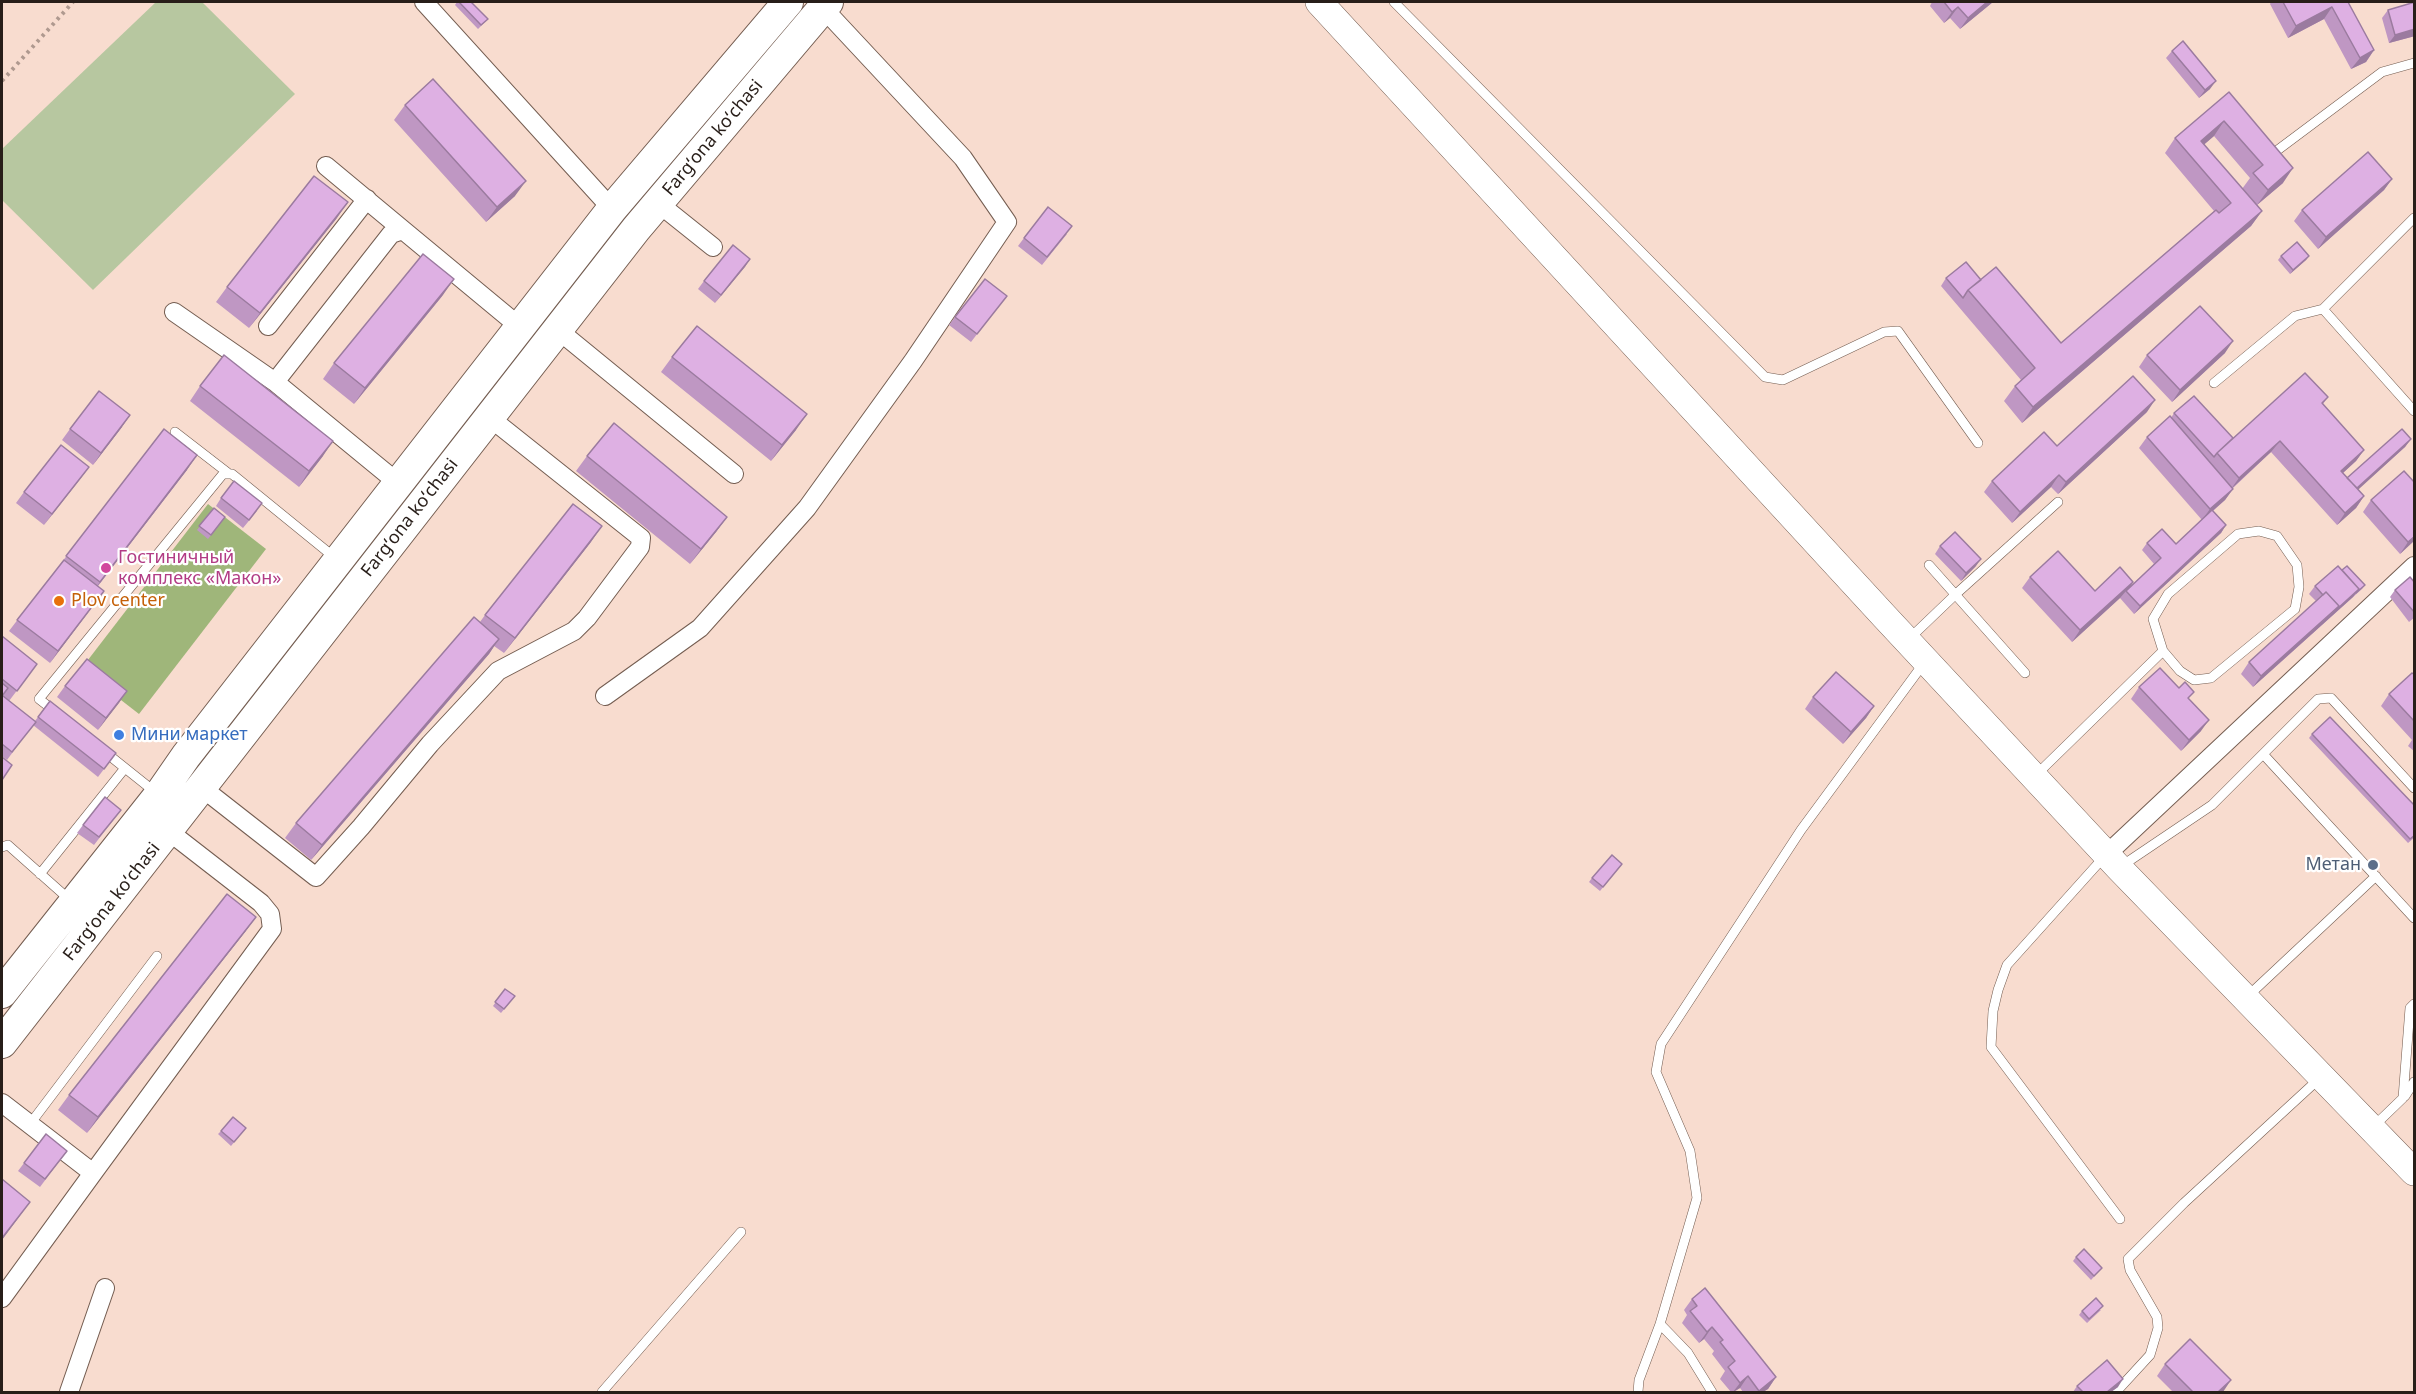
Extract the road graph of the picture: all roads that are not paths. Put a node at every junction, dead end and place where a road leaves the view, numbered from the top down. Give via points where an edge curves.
1 (424, 2) edge
2 (788, 2) edge
3 (1319, 2) edge
4 (1394, 2) edge
5 (826, 4) edge
6 (2415, 63) edge
7 (2275, 152) edge
8 (326, 166) dead end
9 (367, 199) junction
10 (658, 203) junction
11 (612, 209) junction
12 (2415, 218) edge
13 (403, 230) junction
14 (713, 247) dead end
15 (2323, 309) junction
16 (174, 312) dead end
17 (268, 326) dead end
18 (520, 327) junction
19 (558, 330) junction
20 (275, 382) junction
21 (2214, 383) dead end
22 (2415, 411) edge
23 (489, 417) junction
24 (175, 432) dead end
25 (1978, 443) dead end
26 (228, 473) junction
27 (734, 474) dead end
28 (398, 483) junction
29 (2058, 502) dead end
30 (338, 561) junction
31 (1929, 565) dead end
32 (2415, 566) edge
33 (1956, 594) junction
34 (1907, 641) junction
35 (2163, 651) junction
36 (1925, 661) junction
37 (2025, 673) dead end
38 (604, 696) dead end
39 (65, 720) edge
40 (99, 747) edge
41 (2263, 754) junction
42 (125, 768) junction
43 (2034, 776) junction
44 (201, 787) junction
45 (2415, 788) edge
46 (159, 795) junction
47 (167, 830) junction
48 (2, 847) edge
49 (2113, 861) junction
50 (40, 873) junction
51 (2376, 876) junction
52 (73, 903) junction
53 (2415, 918) edge
54 (158, 956) dead end
55 (23, 965) junction
56 (49, 983) junction
57 (2, 993) edge
58 (2247, 998) junction
59 (2415, 1004) edge
60 (2, 1043) edge
61 (2322, 1076) junction
62 (2415, 1082) edge
63 (2415, 1090) edge
64 (2403, 1098) junction
65 (2, 1102) edge
66 (30, 1124) junction
67 (2373, 1128) junction
68 (2415, 1172) edge
69 (93, 1173) junction
70 (2120, 1219) dead end
71 (741, 1232) dead end
72 (105, 1288) dead end
73 (2, 1298) edge
74 (1660, 1324) junction
75 (69, 1392) edge
76 (602, 1392) edge
77 (1638, 1392) edge
78 (1712, 1392) edge
79 (2116, 1392) edge

1 - 11 street
2 - 11 main road, Fargʻona koʻchasi
3 - 34 main road
4 - 25 lane via 1765,377 1783,381 1884,332 1898,331
5 - 10 main road, Fargʻona koʻchasi
5 - 38 street via 963,158 1007,222 807,508 700,628
6 - 7 lane via 2382,72
8 - 9 street
9 - 13 street
9 - 17 street
10 - 14 street
10 - 19 main road, Fargʻona koʻchasi
11 - 18 main road, Fargʻona koʻchasi
12 - 15 lane
13 - 18 street
13 - 20 street via 391,234
15 - 21 lane via 2295,316
15 - 22 lane
16 - 20 street
18 - 28 main road, Fargʻona koʻchasi
19 - 23 main road, Fargʻona koʻchasi
19 - 27 street
20 - 28 street
23 - 44 main road, Fargʻona koʻchasi
23 - 44 street via 641,538 639,547 588,618 574,631 498,671 316,877
24 - 26 lane
26 - 30 lane
26 - 39 lane via 221,476 39,699
28 - 30 main road, Fargʻona koʻchasi
29 - 33 lane
30 - 46 main road, Fargʻona koʻchasi
31 - 33 lane
32 - 49 street
33 - 34 lane
33 - 37 lane
34 - 36 main road
35 - 35 lane via 2194,680 2211,678 2295,609 2297,565 2277,536 2259,531 2238,534 2168,594 2153,620
35 - 43 lane
36 - 43 main road
36 - 74 lane via 1801,830 1661,1044 1656,1071 1690,1151 1697,1198
40 - 42 lane
41 - 45 lane via 2318,699 2331,698
41 - 49 lane via 2212,805
41 - 51 lane
42 - 46 lane
42 - 50 lane
43 - 49 main road
44 - 47 main road, Fargʻona koʻchasi
46 - 52 main road, Fargʻona koʻchasi
47 - 56 main road, Fargʻona koʻchasi
47 - 69 street via 261,903 270,914 272,929
48 - 50 lane via 8,845
49 - 58 main road
49 - 70 lane via 2007,965 1993,1011 1991,1047
50 - 52 lane
51 - 53 lane
51 - 58 lane
52 - 55 main road, Fargʻona koʻchasi
54 - 66 lane
55 - 56 main road
55 - 57 main road, Fargʻona koʻchasi
56 - 60 main road, Fargʻona koʻchasi
58 - 61 main road
59 - 64 lane via 2410,1008
61 - 67 main road
61 - 79 lane via 2128,1259 2130,1270 2157,1317 2158,1328 2150,1355
62 - 64 lane
63 - 64 lane
64 - 67 lane
65 - 66 street
66 - 69 street
67 - 68 main road
69 - 73 street
71 - 76 lane
72 - 75 street
74 - 77 lane
74 - 78 lane via 1688,1353

